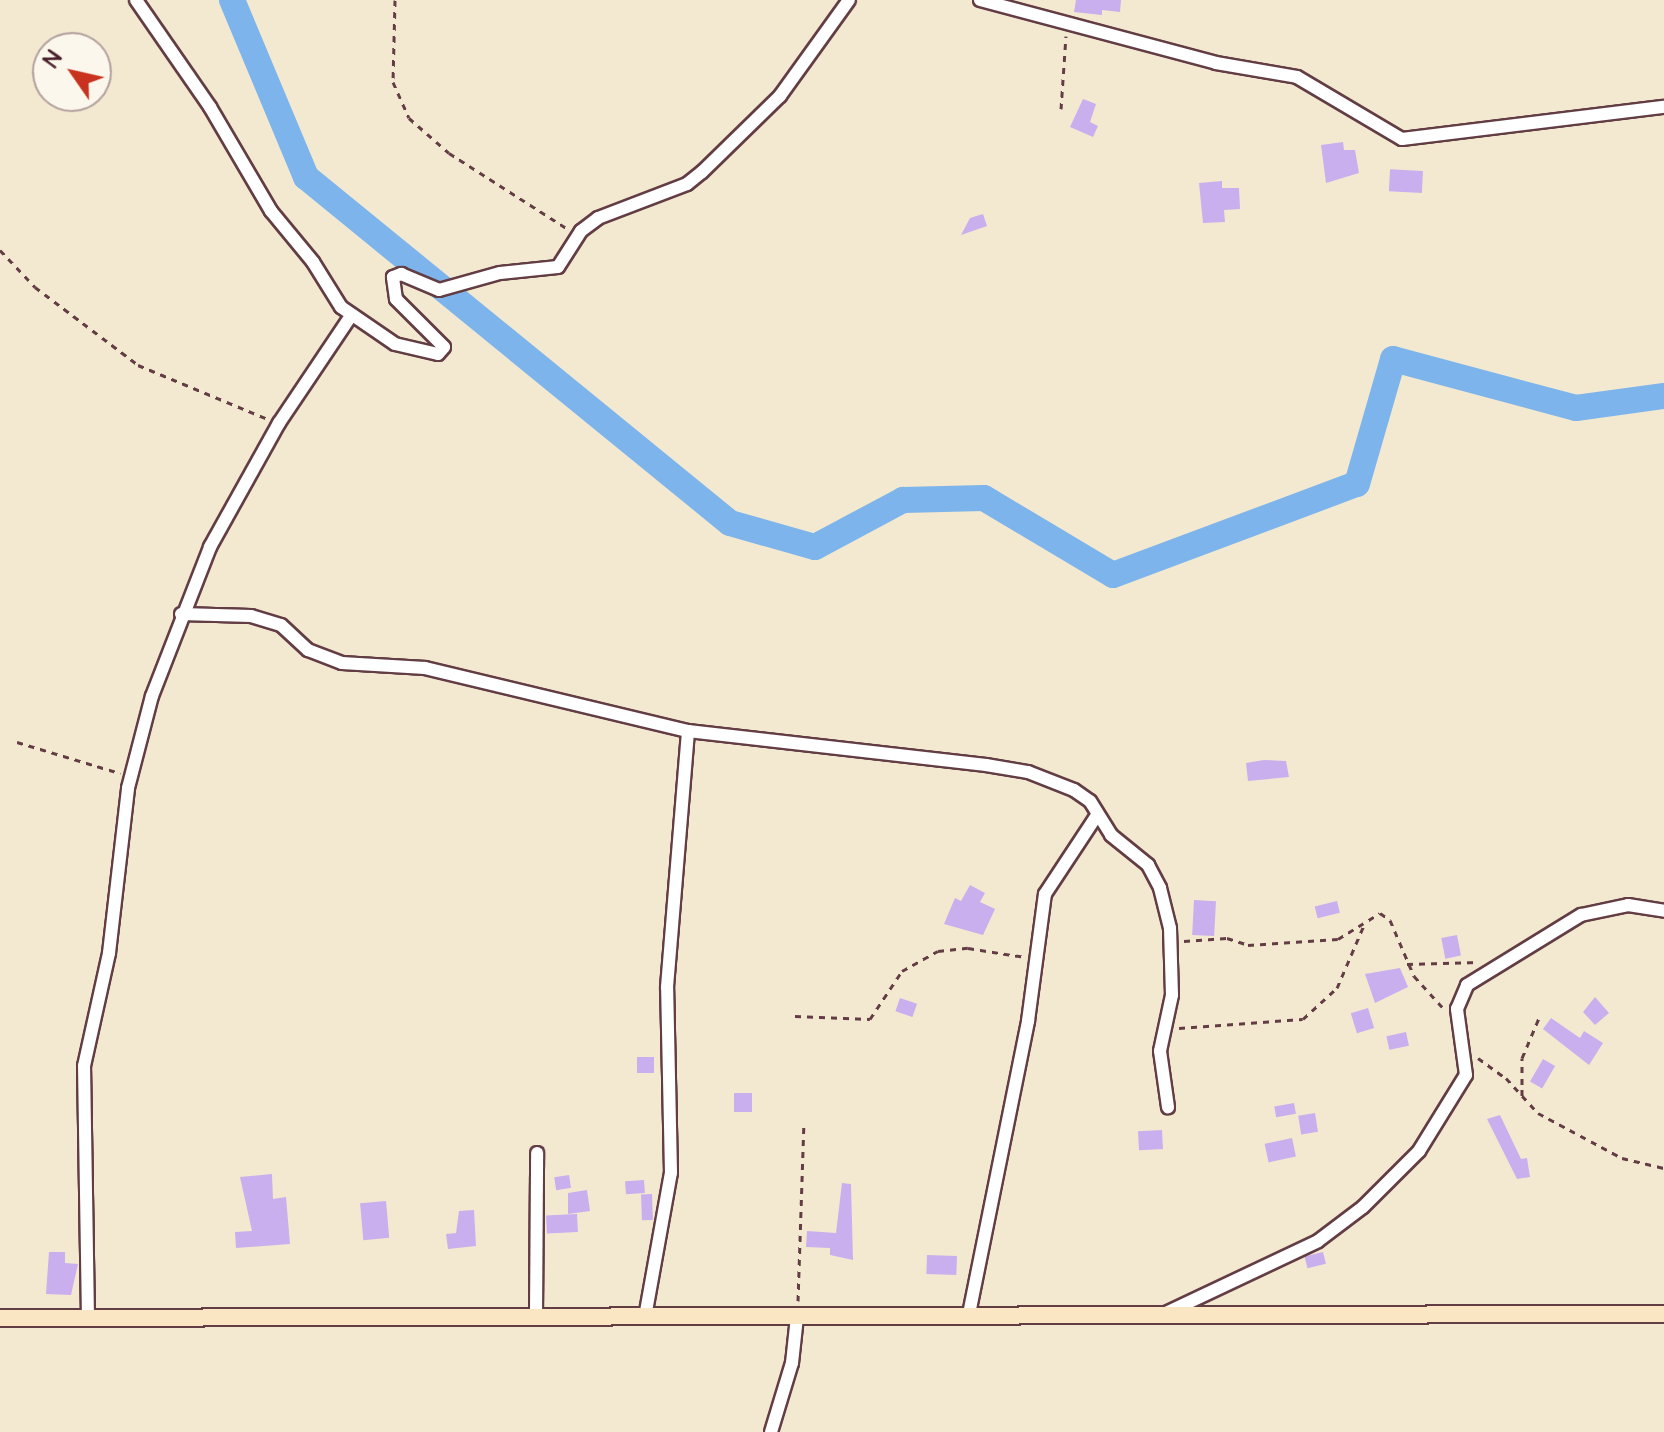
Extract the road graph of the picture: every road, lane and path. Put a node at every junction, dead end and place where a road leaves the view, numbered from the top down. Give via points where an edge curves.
1 (136, 0) edge
2 (395, 0) edge
3 (849, 0) edge
4 (980, 0) edge
5 (1067, 20) junction
6 (1664, 107) edge
7 (1061, 109) dead end
8 (577, 237) junction
9 (0, 250) edge
10 (351, 316) junction
11 (279, 423) junction
12 (181, 614) junction
13 (688, 731) junction
14 (17, 742) dead end
15 (131, 776) junction
16 (1097, 815) junction
17 (1664, 911) edge
18 (1365, 922) junction
19 (1169, 941) junction
20 (1036, 959) junction
21 (1407, 964) junction
22 (1501, 965) junction
23 (795, 1016) dead end
24 (1539, 1018) dead end
25 (1458, 1021) junction
26 (1167, 1027) junction
27 (1462, 1041) junction
28 (1523, 1100) junction
29 (1168, 1107) dead end
30 (804, 1123) dead end
31 (537, 1153) dead end
32 (1664, 1168) edge
33 (969, 1314) junction
34 (1163, 1314) junction
35 (1664, 1314) edge
36 (536, 1315) junction
37 (645, 1317) junction
38 (797, 1317) junction
39 (0, 1318) edge
40 (88, 1319) junction
41 (771, 1432) edge

1 - 10 street via 210,107 271,211
2 - 8 path via 393,82 409,118 449,153 530,200
3 - 8 street via 780,96 702,172 687,184 612,210
4 - 5 street
5 - 6 street via 1216,63 1297,77 1391,135 1413,140
5 - 7 path
8 - 10 street via 551,270 500,273 446,289 401,274 391,280 396,299 444,347 441,354 409,350
9 - 11 path via 35,287 138,365
10 - 11 street
11 - 12 street via 210,547
12 - 13 street via 251,616 275,622 308,650 342,663 425,668
12 - 15 street
13 - 16 street via 1028,772 1074,790 1090,801
13 - 37 street via 668,975 669,1195 653,1255
14 - 15 path
15 - 40 street via 120,826 109,953 84,1066
16 - 19 street via 1155,875
16 - 20 street via 1050,882
17 - 22 street via 1635,905 1591,911
18 - 19 path via 1347,936 1327,940 1248,945 1227,938
18 - 21 path via 1380,913 1390,920
18 - 26 path via 1337,988 1303,1019 1237,1028
19 - 26 street via 1172,1008
20 - 23 path via 968,948 938,951 902,971 870,1019
20 - 33 street
21 - 22 path
21 - 25 path via 1432,998
22 - 25 street via 1467,985
24 - 28 path via 1522,1058
25 - 27 street
26 - 29 street via 1160,1065
27 - 28 path
27 - 34 street via 1466,1075 1448,1110 1419,1151 1363,1207 1318,1241
28 - 32 path via 1611,1152
30 - 38 path
31 - 36 street
33 - 34 main road
33 - 38 main road
34 - 35 main road
36 - 37 main road
36 - 40 main road
37 - 38 main road
38 - 41 street via 792,1363
39 - 40 main road

